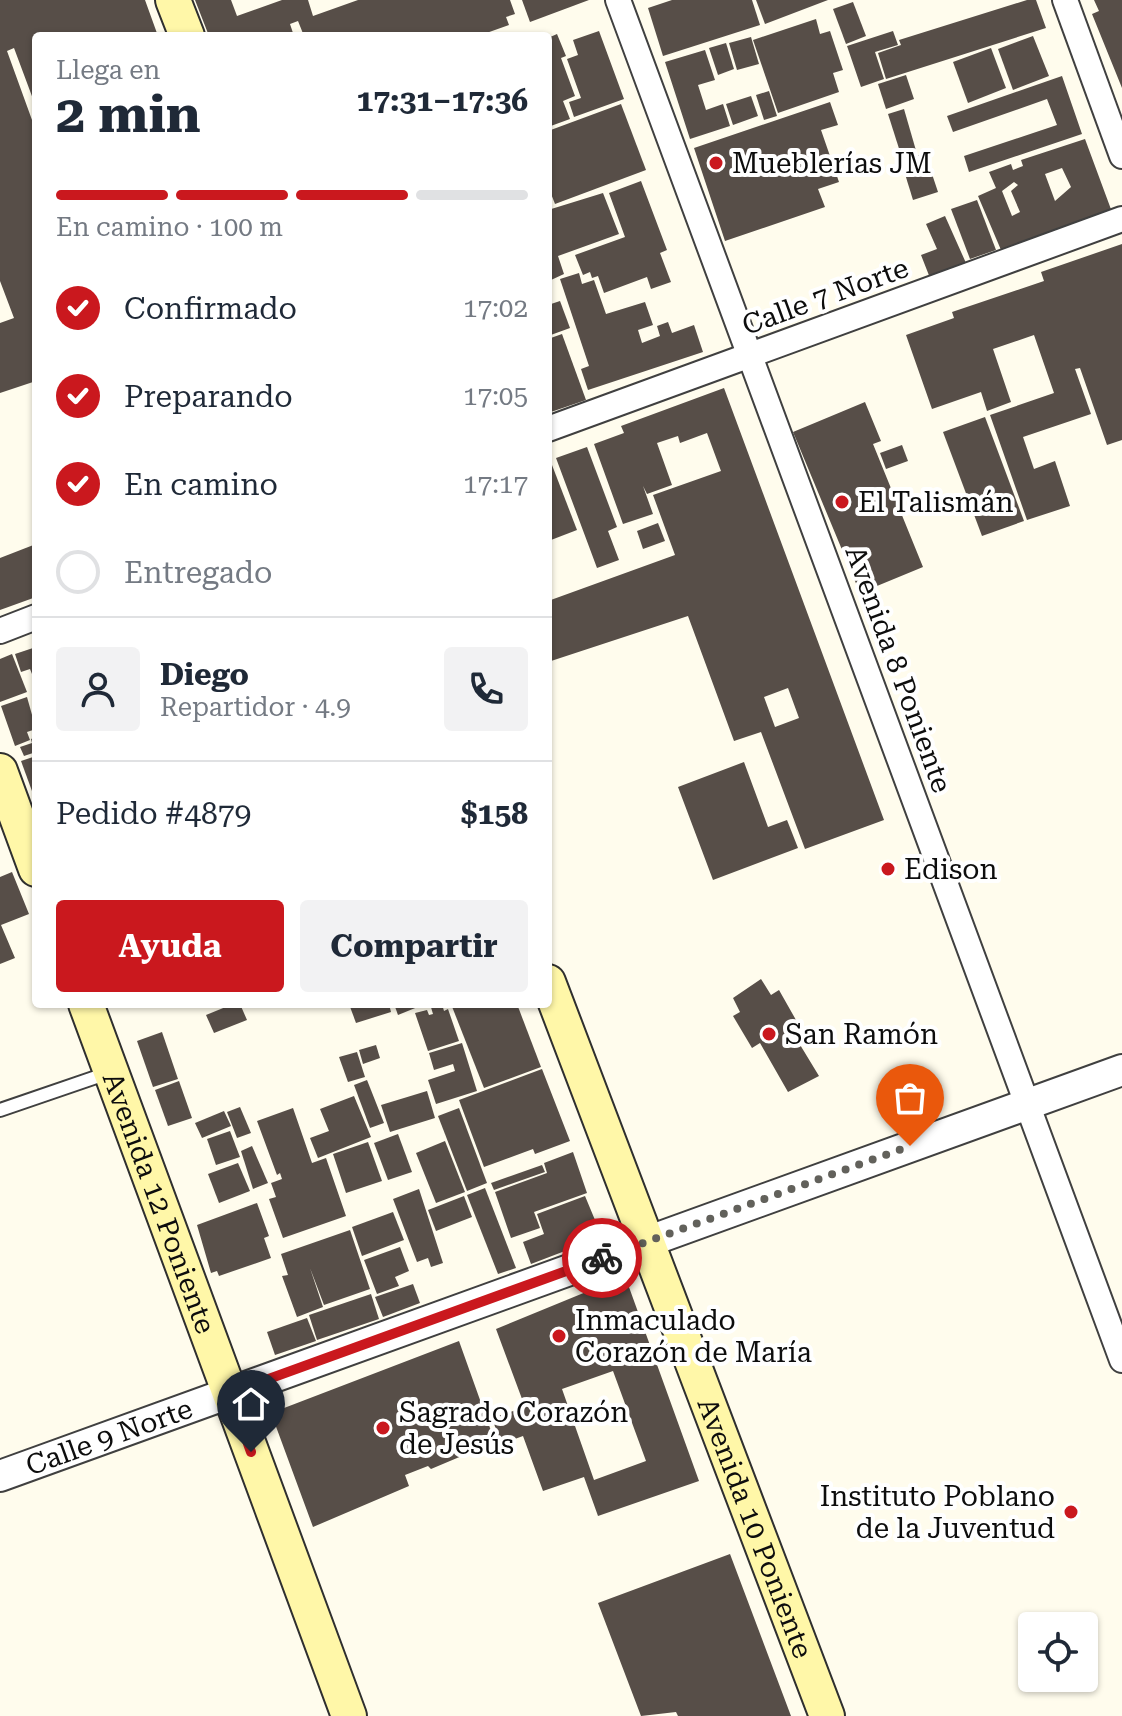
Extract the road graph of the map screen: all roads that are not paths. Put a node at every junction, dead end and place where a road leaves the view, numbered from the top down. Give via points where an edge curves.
1 (173, 0) edge
2 (618, 0) edge
3 (1065, 0) edge
4 (185, 32) edge
5 (1122, 156) edge
6 (1122, 219) edge
7 (751, 355) junction
8 (552, 428) edge
9 (32, 619) edge
10 (0, 631) edge
11 (0, 771) edge
12 (32, 858) edge
13 (552, 992) edge
14 (87, 1008) edge
15 (1122, 1070) edge
16 (111, 1072) junction
17 (1027, 1104) junction
18 (0, 1110) edge
19 (647, 1241) junction
20 (1122, 1360) edge
21 (230, 1393) junction
22 (0, 1476) edge
23 (349, 1716) edge
24 (827, 1716) edge

1 - 4 main road
2 - 7 street, Avenida 8 Poniente
3 - 5 street
6 - 7 street, Calle 7 Norte
7 - 8 street, Calle 7 Norte
7 - 17 street, Avenida 8 Poniente
9 - 10 street
11 - 12 main road
13 - 19 main road, Avenida 10 Poniente
14 - 16 main road, Avenida 12 Poniente
15 - 17 street, Calle 9 Norte
16 - 18 lane
16 - 21 main road, Avenida 12 Poniente
17 - 19 street, Calle 9 Norte
17 - 20 street, Avenida 8 Poniente
19 - 21 street, Calle 9 Norte
19 - 24 main road, Avenida 10 Poniente
21 - 22 street, Calle 9 Norte
21 - 23 main road, Avenida 12 Poniente

